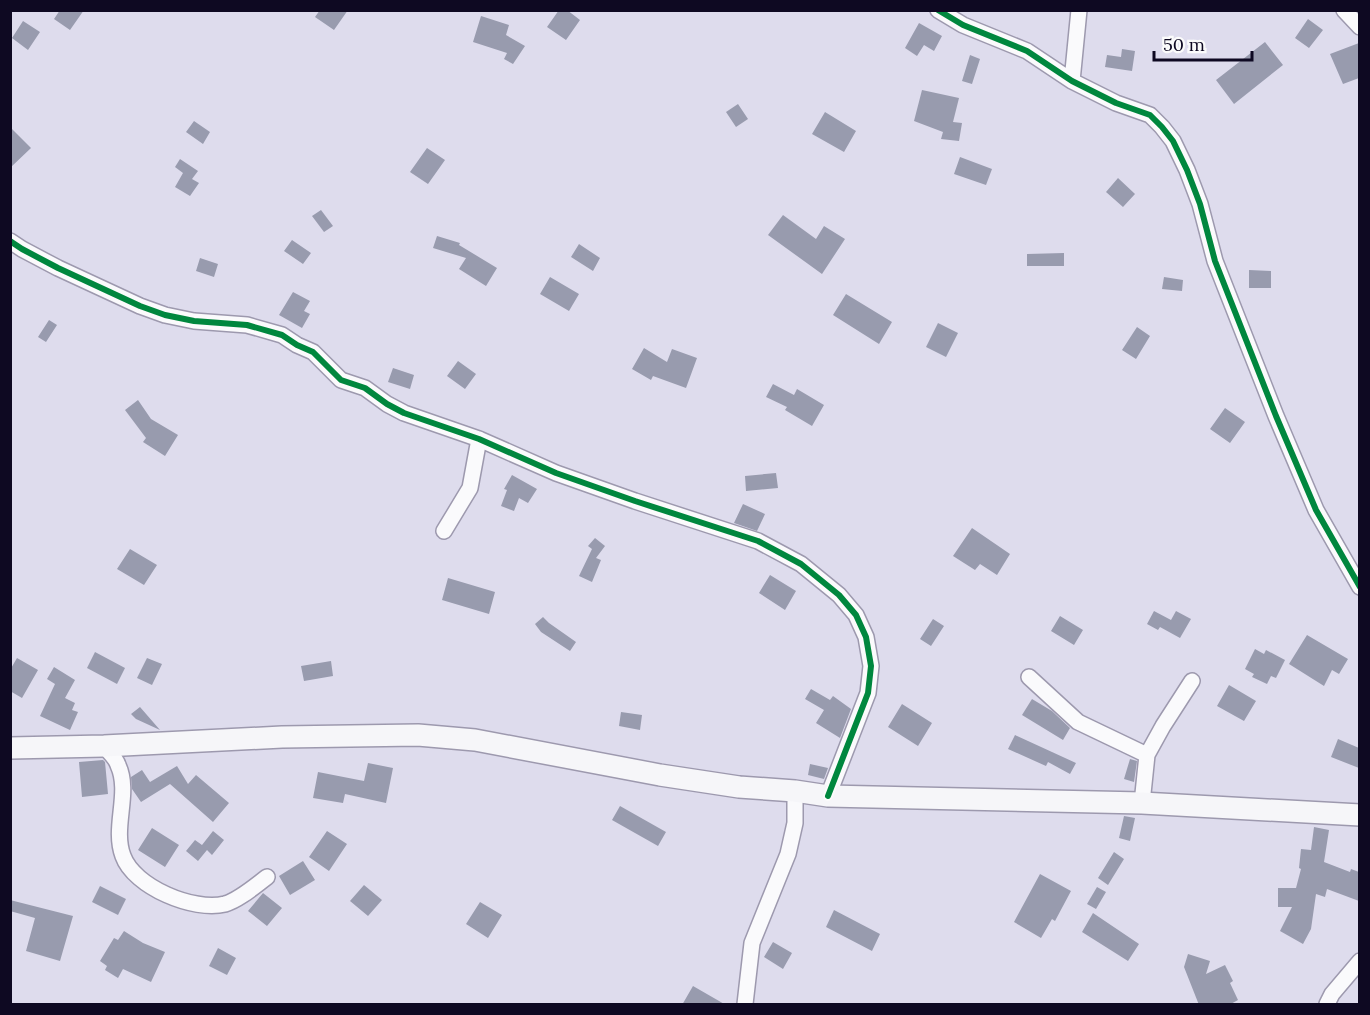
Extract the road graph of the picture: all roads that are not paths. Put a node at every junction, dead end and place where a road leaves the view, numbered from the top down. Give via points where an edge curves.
1 (938, 10) edge
2 (1079, 10) edge
3 (1344, 10) edge
4 (1359, 27) edge
5 (1072, 81) junction
6 (10, 240) edge
7 (479, 439) junction
8 (444, 531) dead end
9 (1359, 587) edge
10 (1029, 677) dead end
11 (1192, 681) dead end
12 (104, 746) junction
13 (10, 748) edge
14 (1147, 755) junction
15 (795, 791) junction
16 (828, 796) junction
17 (1142, 803) junction
18 (1359, 815) edge
19 (267, 877) dead end
20 (1359, 961) edge
21 (745, 1005) edge
22 (1327, 1005) edge

1 - 5 street via 963,25 1027,51
2 - 5 street
3 - 4 street
5 - 9 street via 1150,115 1173,141 1200,204 1215,261 1276,416 1316,510
6 - 7 street via 67,273 156,312 194,321 247,325 282,335 313,352 341,380 365,388 404,413
7 - 8 street via 470,488
7 - 16 street via 635,501 758,541 801,564 839,595 856,615 866,637 871,666 868,693
10 - 14 street via 1078,722
11 - 14 street
12 - 13 main road
12 - 15 main road via 418,735 475,740 660,775
12 - 19 street via 118,764 122,789 119,840 123,858 134,873 170,896 211,907 228,903
14 - 17 street
15 - 16 main road
15 - 21 street via 795,823 788,854 752,943
16 - 17 main road
17 - 18 main road
20 - 22 street

